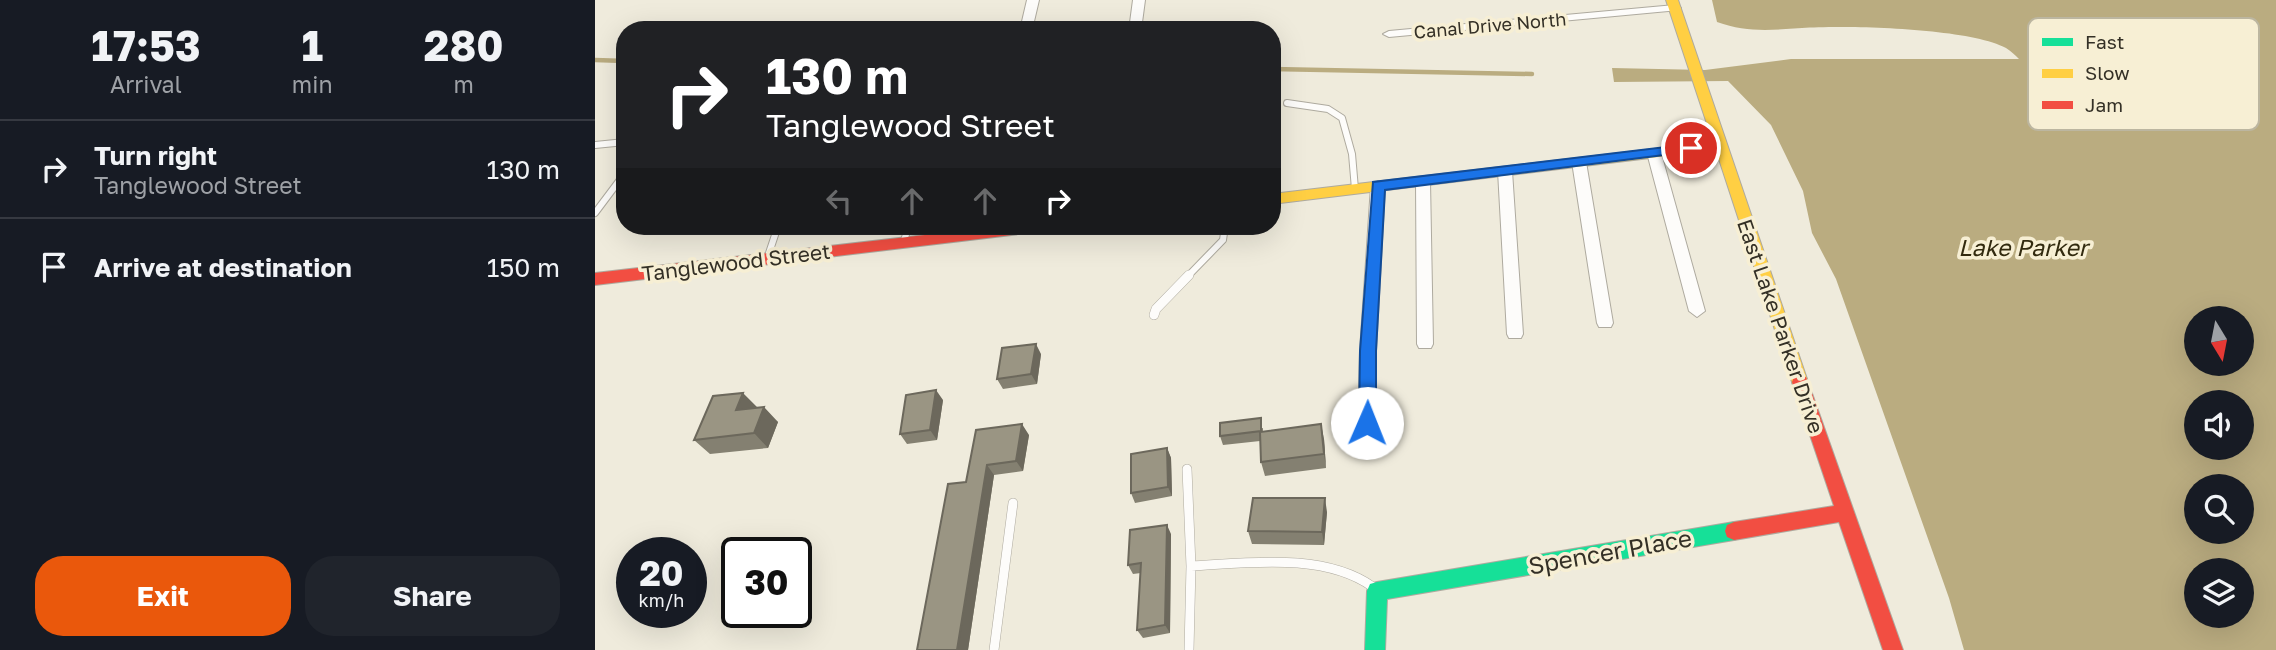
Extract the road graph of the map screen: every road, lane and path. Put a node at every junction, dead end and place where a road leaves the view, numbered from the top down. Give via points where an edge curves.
1 (1033, 0) edge
2 (1139, 0) edge
3 (1674, 4) edge
4 (1028, 21) edge
5 (1136, 21) edge
6 (1389, 34) dead end
7 (1287, 103) dead end
8 (616, 143) edge
9 (595, 145) edge
10 (1720, 145) junction
11 (1654, 153) junction
12 (1579, 162) junction
13 (1505, 171) junction
14 (1423, 181) junction
15 (616, 185) edge
16 (1378, 186) junction
17 (1355, 189) junction
18 (1281, 197) edge
19 (595, 212) edge
20 (775, 235) edge
21 (906, 235) edge
22 (969, 235) edge
23 (1224, 235) edge
24 (903, 243) junction
25 (767, 259) junction
26 (595, 279) edge
27 (1697, 310) dead end
28 (1154, 315) dead end
29 (1605, 323) dead end
30 (1515, 334) dead end
31 (1425, 344) dead end
32 (1367, 423) dead end
33 (1188, 469) dead end
34 (1013, 503) dead end
35 (1844, 513) junction
36 (1191, 566) junction
37 (1377, 591) junction
38 (994, 650) edge
39 (1189, 650) edge
40 (1375, 650) edge
41 (1893, 650) edge

1 - 4 street
2 - 5 street
3 - 6 street, Canal Drive North
3 - 10 street, East Lake Parker Drive
7 - 17 lane via 1328,109 1342,118
8 - 9 lane
10 - 11 street
10 - 35 street, East Lake Parker Drive
11 - 12 street
11 - 27 street
12 - 13 street
12 - 29 street
13 - 14 street
13 - 30 street
14 - 16 street
14 - 31 street
15 - 19 lane
16 - 17 street
16 - 32 street
17 - 18 street
20 - 25 lane
21 - 24 lane
22 - 24 street, Tanglewood Street
23 - 28 lane
24 - 25 street, Tanglewood Street
25 - 26 street, Tanglewood Street
33 - 36 lane
34 - 38 lane
35 - 37 street, Spencer Place
35 - 41 street, East Lake Parker Drive
36 - 37 lane via 1266,563 1328,568 1367,579
36 - 39 lane
37 - 40 street

